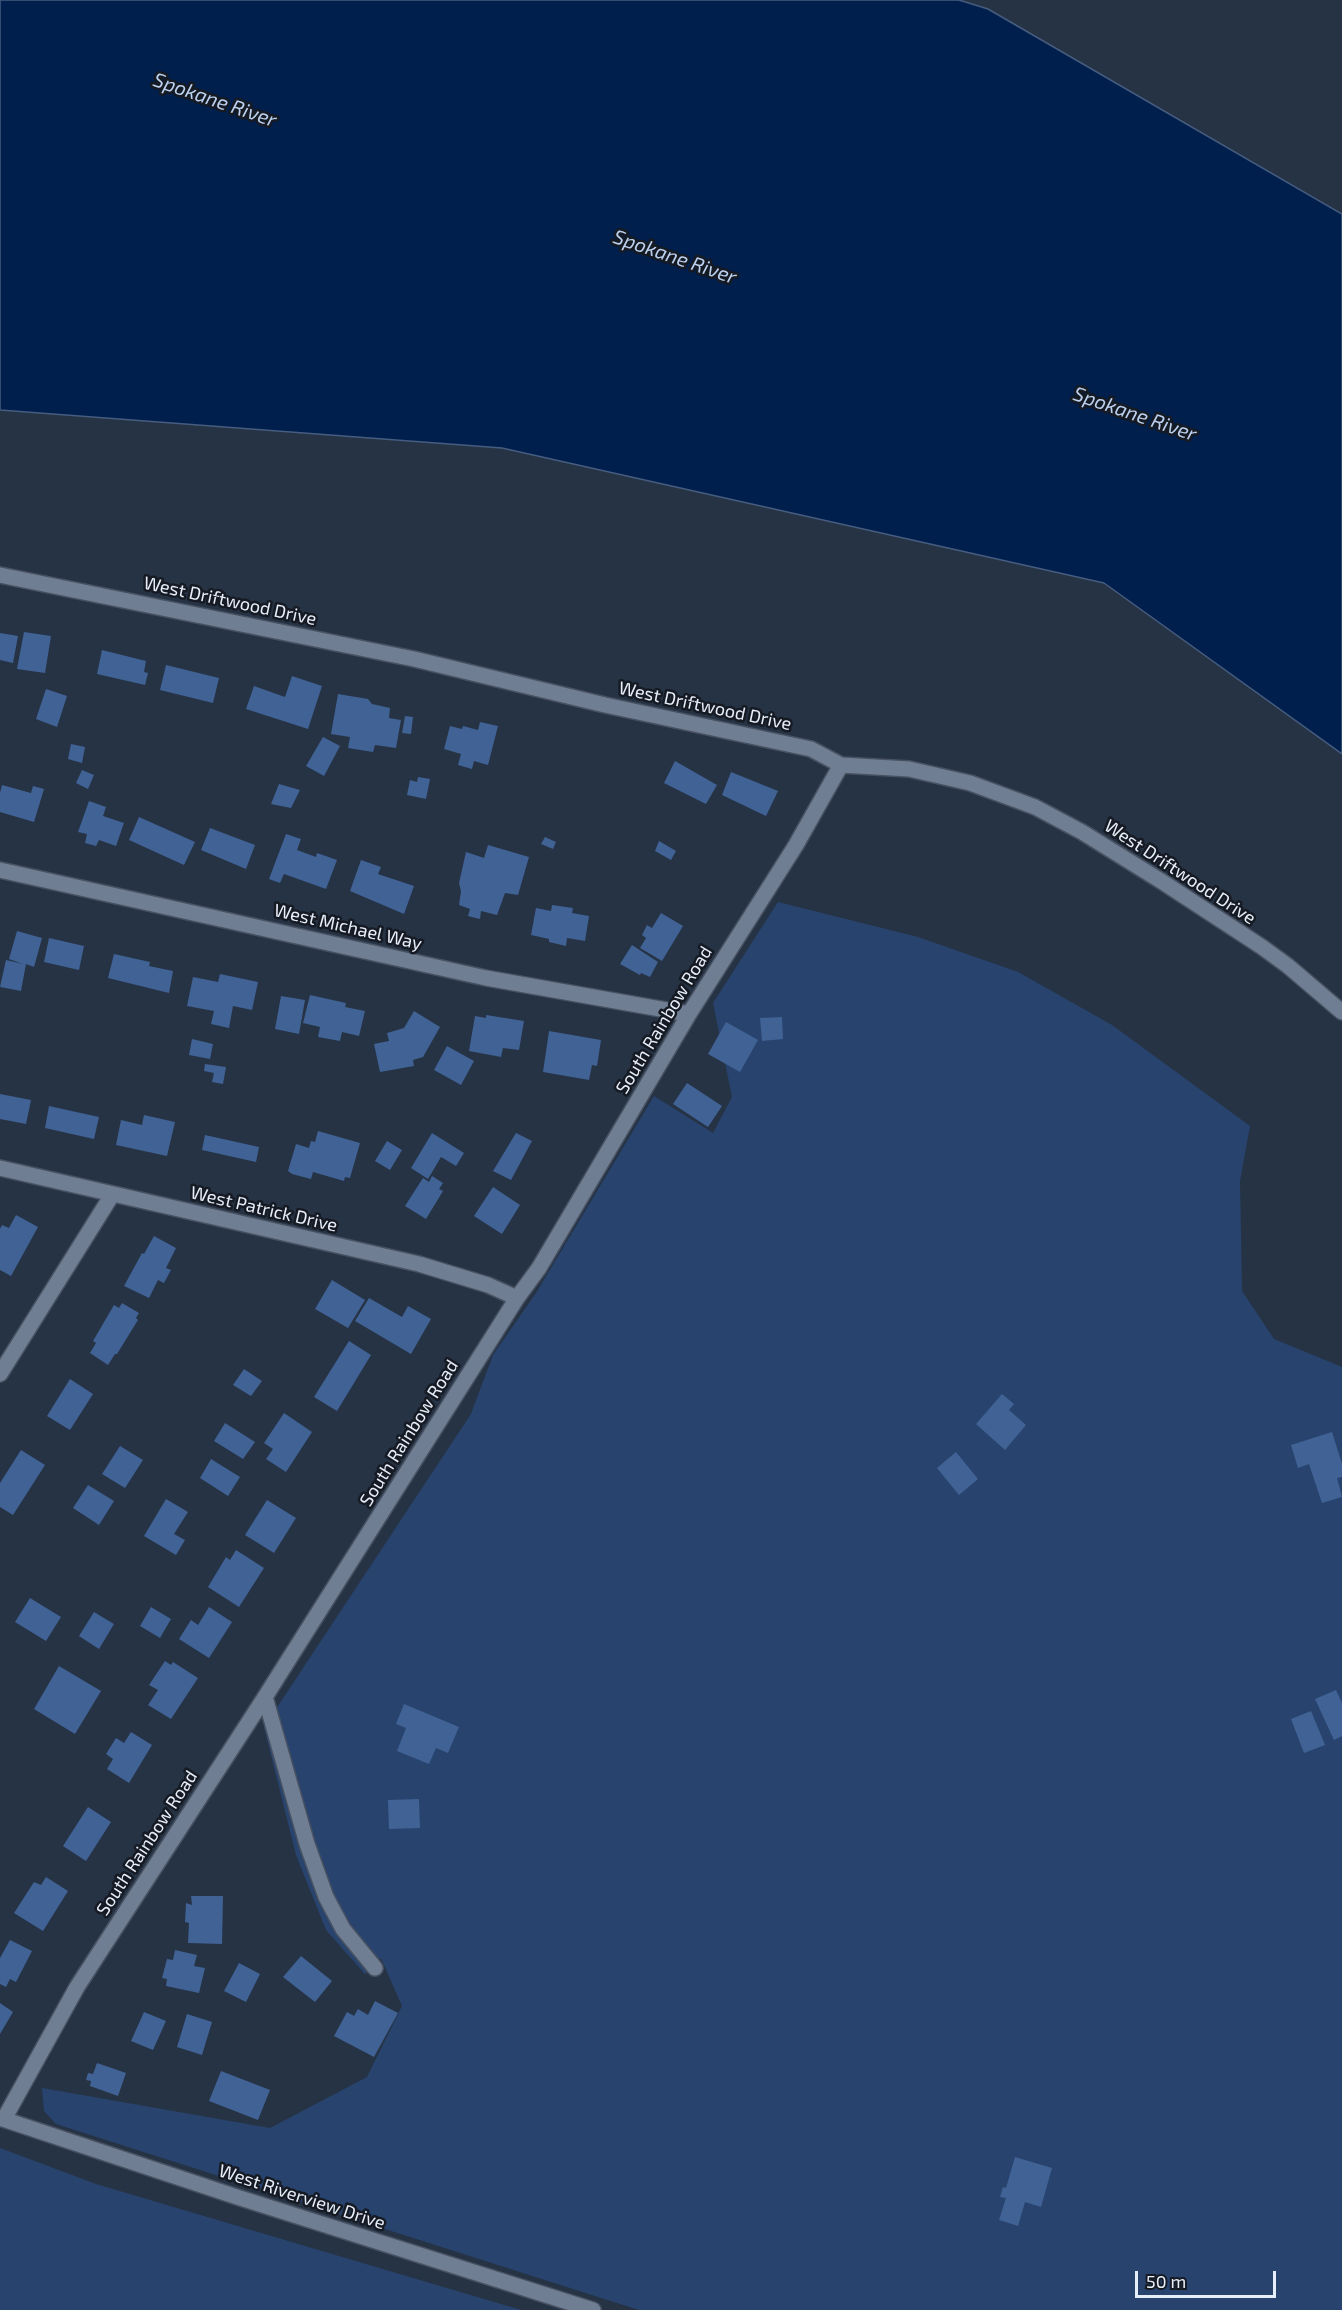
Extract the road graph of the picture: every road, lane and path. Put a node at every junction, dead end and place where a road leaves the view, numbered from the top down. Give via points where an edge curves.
1 (0, 575) edge
2 (841, 765) junction
3 (0, 870) edge
4 (1342, 1012) edge
5 (689, 1014) junction
6 (0, 1168) edge
7 (112, 1195) junction
8 (517, 1298) junction
9 (0, 1374) edge
10 (265, 1697) junction
11 (375, 1968) dead end
12 (2, 2119) edge
13 (593, 2310) edge

1 - 2 street, West Driftwood Drive via 414,659 811,749
2 - 4 street, West Driftwood Drive via 909,769 970,783 1035,807 1082,832 1243,935 1288,966
2 - 5 street, South Rainbow Road via 796,845
3 - 5 street, West Michael Way via 486,978
5 - 8 street, South Rainbow Road via 539,1268
6 - 7 street, West Patrick Drive
7 - 8 street, West Patrick Drive via 419,1264
7 - 9 street
8 - 10 street, South Rainbow Road
10 - 11 street via 326,1897 343,1929
10 - 12 street, South Rainbow Road via 77,1987
12 - 13 street, West Riverview Drive

